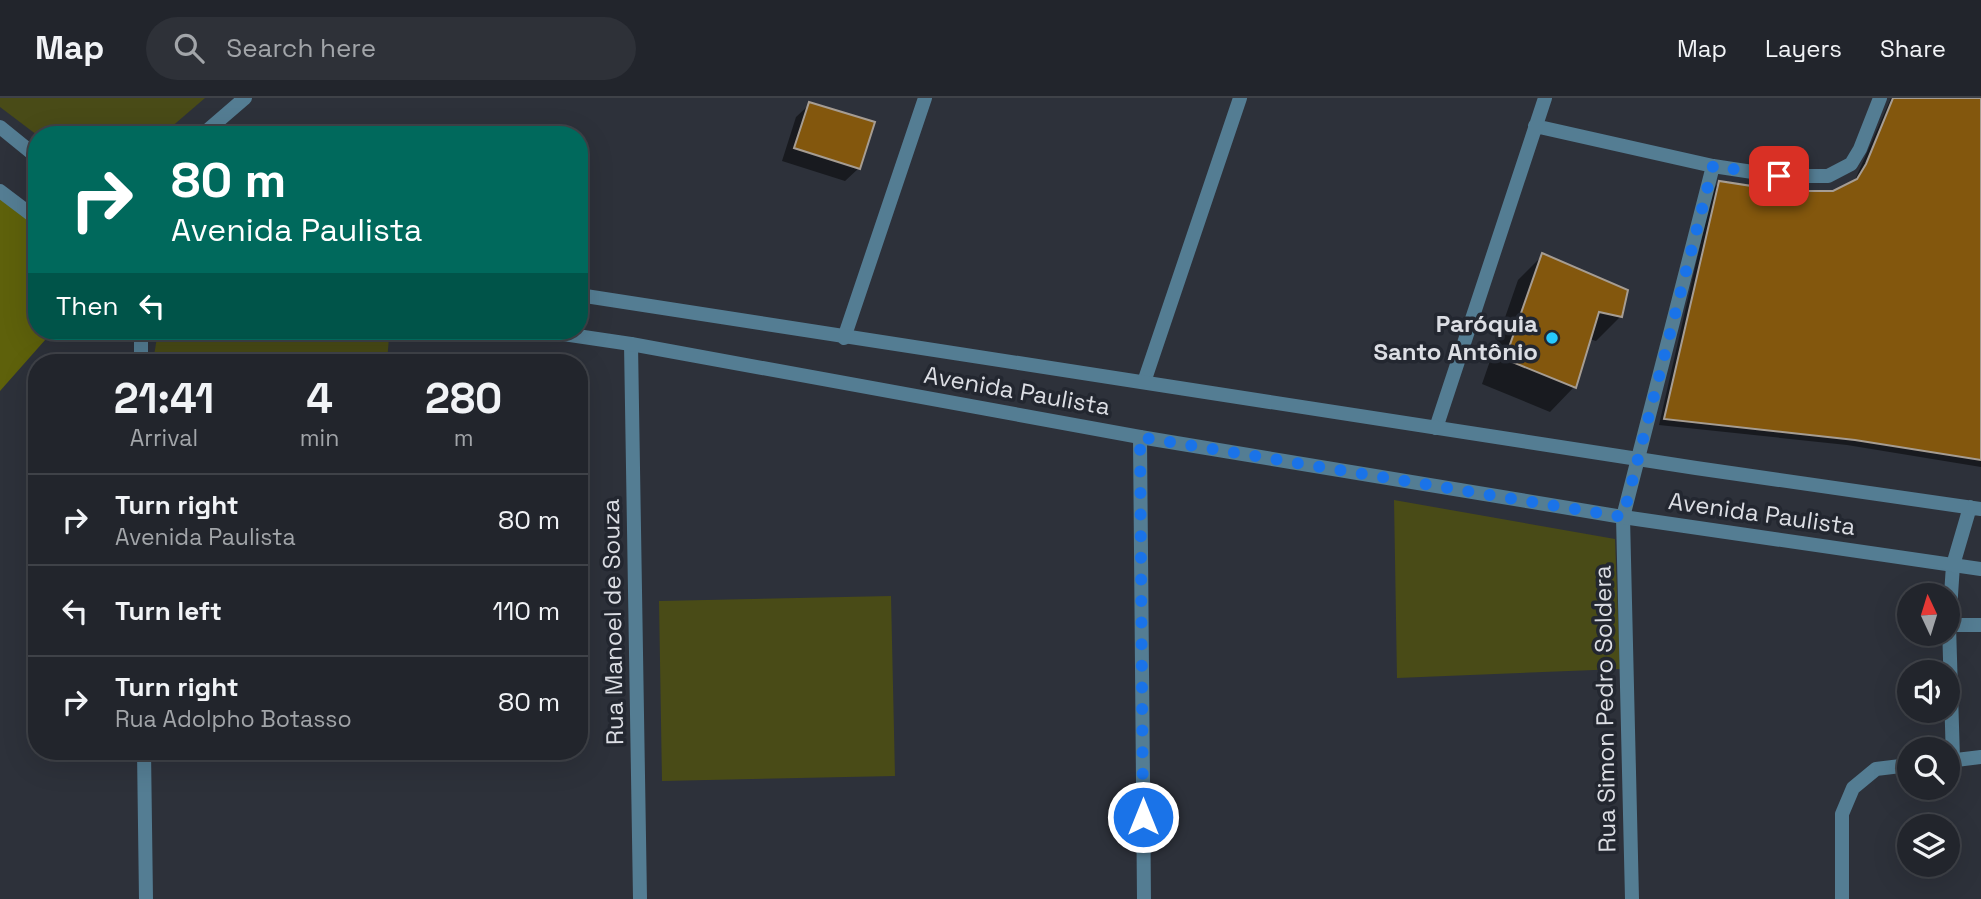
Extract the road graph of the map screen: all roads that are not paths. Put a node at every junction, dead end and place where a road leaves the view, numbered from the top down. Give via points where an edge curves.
1 (245, 98) edge
2 (925, 98) edge
3 (1240, 98) edge
4 (1545, 98) edge
5 (1880, 98) edge
6 (212, 126) edge
7 (1535, 126) junction
8 (0, 127) edge
9 (28, 150) edge
10 (1713, 166) junction
11 (0, 191) edge
12 (28, 212) edge
13 (588, 296) edge
14 (588, 338) edge
15 (844, 338) junction
16 (631, 344) junction
17 (1144, 382) junction
18 (1436, 428) junction
19 (1140, 437) junction
20 (1637, 458) junction
21 (1975, 508) edge
22 (1623, 517) junction
23 (1953, 565) junction
24 (1981, 569) edge
25 (1952, 583) edge
26 (1960, 625) edge
27 (1981, 625) edge
28 (1949, 646) edge
29 (1950, 737) edge
30 (1981, 758) edge
31 (144, 760) edge
32 (1960, 760) edge
33 (1897, 766) edge
34 (146, 899) edge
35 (640, 899) edge
36 (1144, 899) edge
37 (1632, 899) edge
38 (1842, 899) edge

1 - 6 street
2 - 15 street
3 - 17 street
4 - 7 street
5 - 10 street via 1851,164 1828,176 1779,176
7 - 10 street
7 - 18 street
8 - 9 street
10 - 20 street, Rua Simon Pedro Soldera
11 - 12 street
13 - 15 street, Avenida Paulista
14 - 16 street, Avenida Paulista
15 - 17 street, Avenida Paulista
16 - 19 street, Avenida Paulista
16 - 35 street, Rua Manoel de Souza
17 - 18 street, Avenida Paulista
18 - 20 street, Avenida Paulista
19 - 22 street, Avenida Paulista
19 - 36 street
20 - 21 street, Avenida Paulista
20 - 22 street, Rua Simon Pedro Soldera
21 - 23 street
22 - 23 street, Avenida Paulista
22 - 37 street, Rua Simon Pedro Soldera
23 - 24 street, Avenida Paulista
23 - 25 street
26 - 27 street
28 - 29 street
30 - 32 street
31 - 34 street
33 - 38 street via 1876,769 1853,788 1842,814

